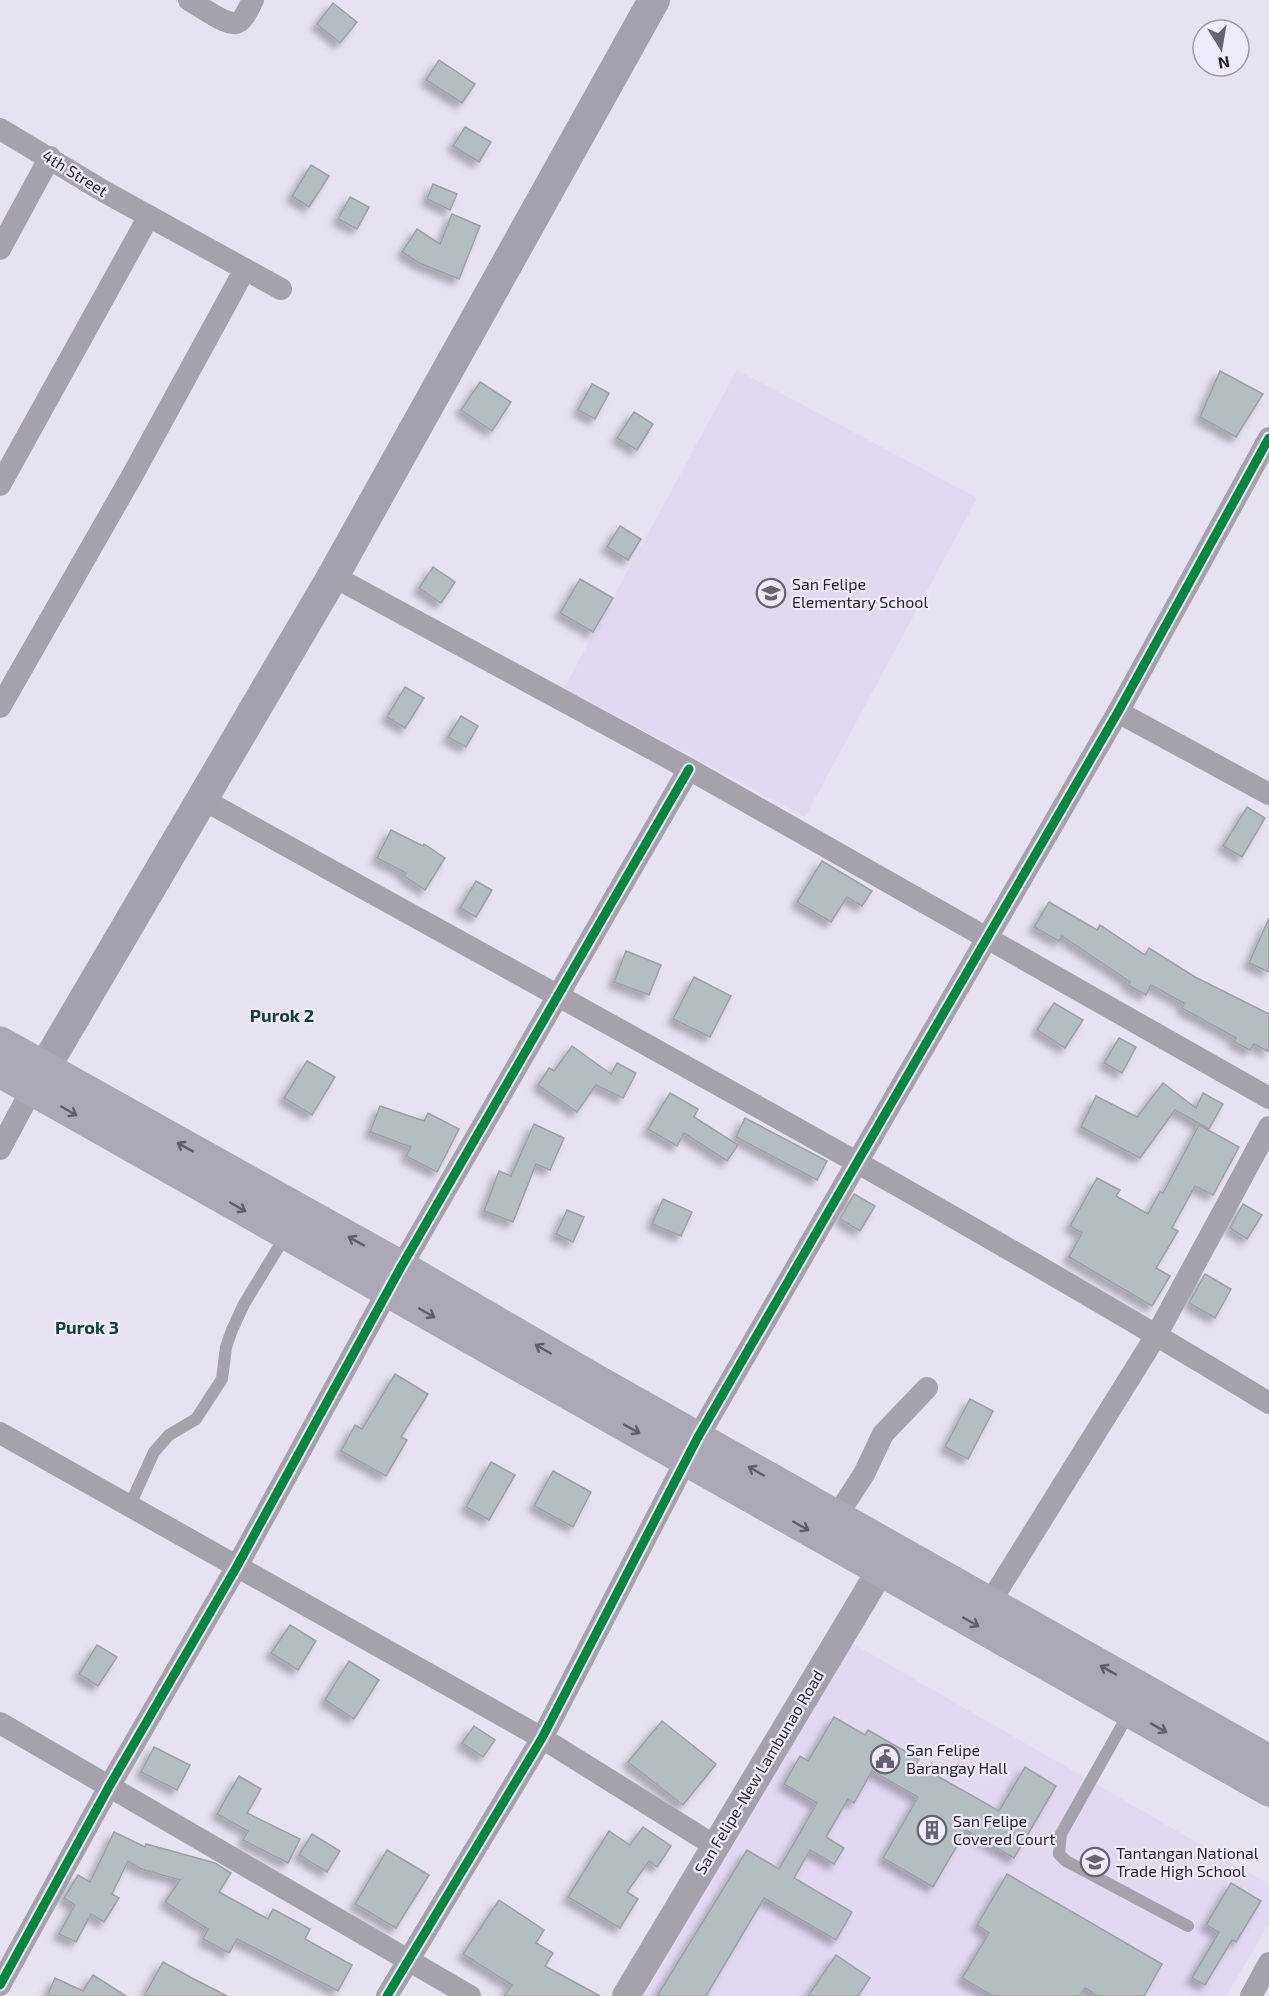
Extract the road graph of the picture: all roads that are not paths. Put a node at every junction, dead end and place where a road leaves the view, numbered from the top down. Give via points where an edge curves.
1 (189, 0) edge
2 (253, 0) edge
3 (654, 0) edge
4 (0, 129) edge
5 (50, 157) junction
6 (149, 216) junction
7 (0, 249) edge
8 (245, 269) junction
9 (281, 289) dead end
10 (1269, 438) edge
11 (0, 485) edge
12 (333, 576) junction
13 (0, 708) edge
14 (1118, 712) junction
15 (689, 769) junction
16 (1269, 794) edge
17 (204, 800) junction
18 (985, 937) junction
19 (557, 996) junction
20 (0, 1043) edge
21 (0, 1071) edge
22 (38, 1079) junction
23 (1269, 1098) edge
24 (1269, 1127) edge
25 (0, 1149) edge
26 (858, 1163) junction
27 (286, 1234) junction
28 (394, 1279) junction
29 (1156, 1334) junction
30 (927, 1388) dead end
31 (1269, 1403) edge
32 (0, 1433) edge
33 (692, 1448) junction
34 (129, 1507) junction
35 (836, 1517) junction
36 (886, 1559) junction
37 (236, 1568) junction
38 (989, 1604) junction
39 (1137, 1701) junction
40 (0, 1723) edge
41 (542, 1738) junction
42 (1269, 1761) edge
43 (110, 1785) junction
44 (1269, 1790) edge
45 (715, 1846) junction
46 (1188, 1926) dead end
47 (409, 1960) junction
48 (1269, 1963) edge
49 (0, 1985) edge
50 (387, 1996) edge
51 (470, 1996) edge
52 (626, 1996) edge
53 (1251, 1996) edge

1 - 2 street via 229,24 237,23
3 - 12 main road
4 - 5 street, 4th Street
5 - 6 street, 4th Street
5 - 7 street
6 - 8 street, 4th Street
6 - 11 street
8 - 9 street, 4th Street
8 - 13 street
10 - 14 street
12 - 15 street
12 - 17 main road
14 - 16 street
14 - 18 street
15 - 18 street
15 - 19 street
17 - 19 street
17 - 22 main road
18 - 23 street
18 - 26 street
19 - 26 street
19 - 28 street
20 - 22 highway
21 - 22 highway
22 - 25 street
22 -> 27 highway
28 -> 22 highway
24 - 29 street
26 - 29 street
26 - 33 street
27 - 28 highway
27 - 34 lane via 232,1330 222,1379 196,1419 169,1435 154,1452
28 - 33 highway
28 - 37 street
29 - 31 street
29 - 38 street
30 - 35 street via 883,1434 864,1474
32 - 34 street
35 -> 33 highway
33 -> 36 highway
33 - 41 street
34 - 37 street
35 - 36 highway
36 - 38 highway
36 -> 39 highway
36 - 45 street, San Felipe-New Lambunao Road
37 - 41 street
37 - 43 street
39 -> 38 highway
39 - 42 highway
39 -> 44 highway
39 - 46 lane via 1061,1834 1059,1854
40 - 43 street
41 - 45 street
41 - 47 street
43 - 47 street
43 - 49 street
45 - 52 street, San Felipe-New Lambunao Road
47 - 50 street
47 - 51 street
48 - 53 street

